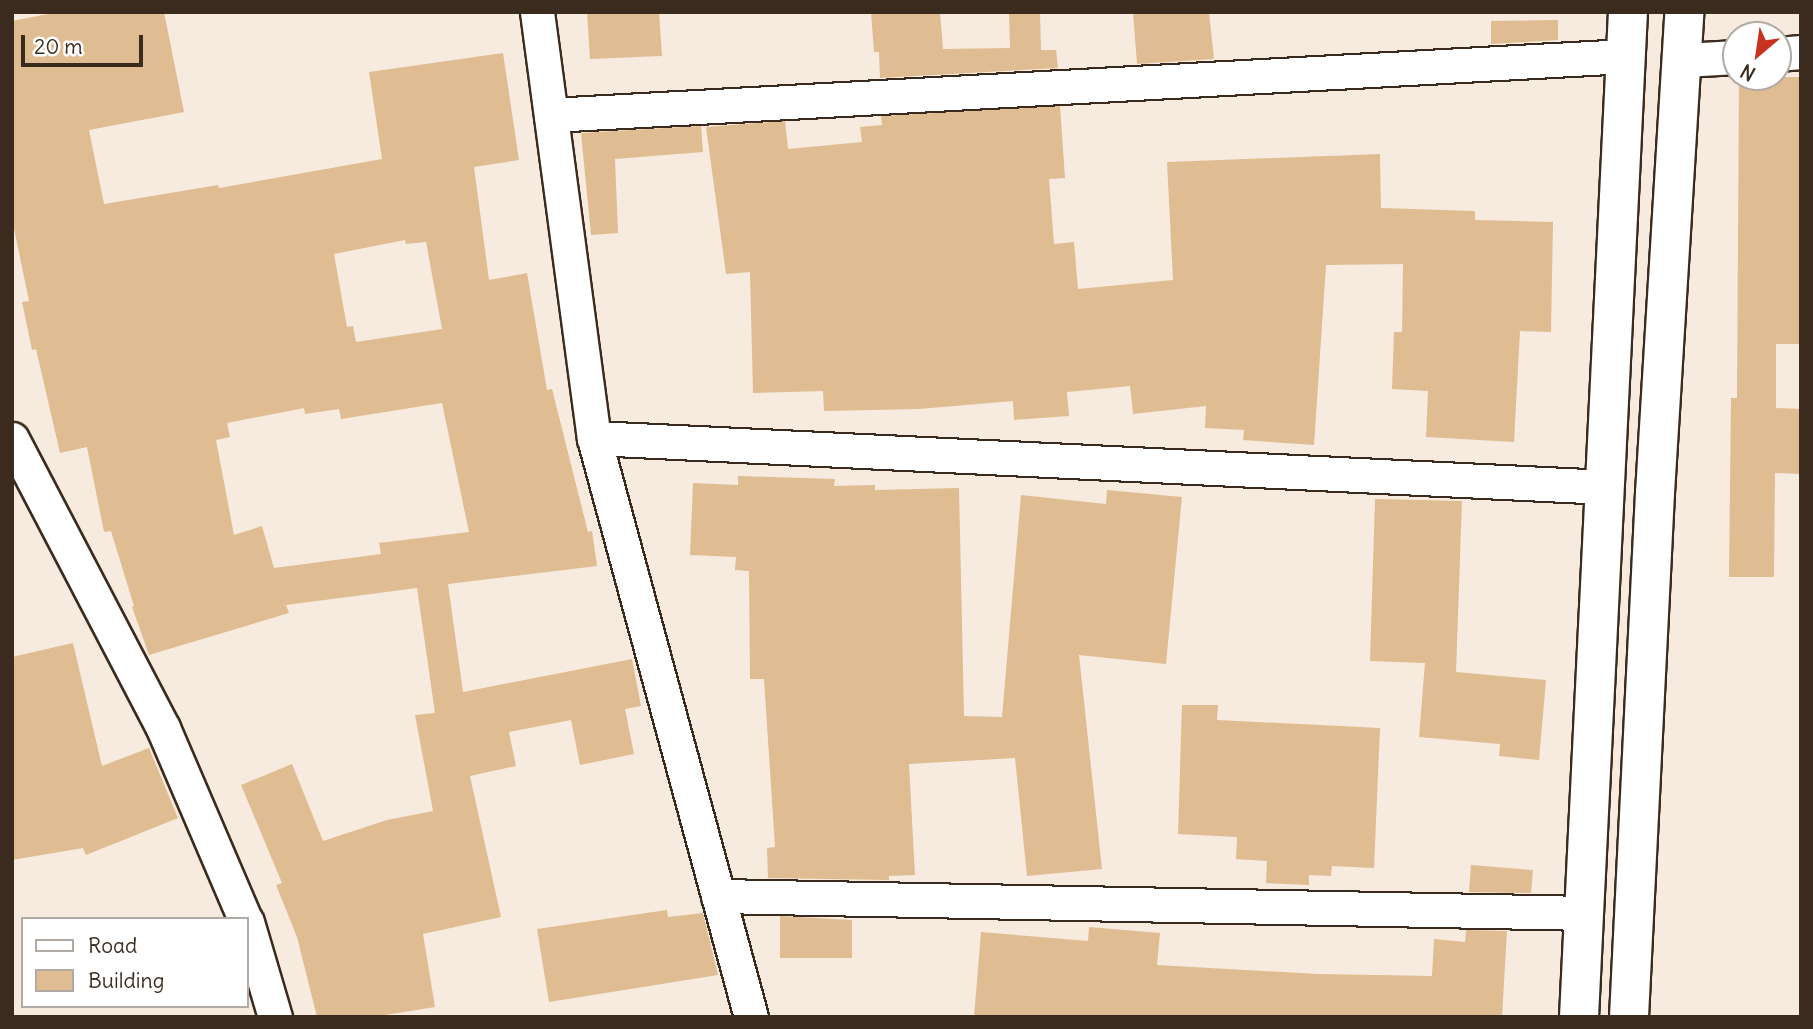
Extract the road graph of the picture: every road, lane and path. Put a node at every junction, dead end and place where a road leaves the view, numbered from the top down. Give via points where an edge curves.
1 (537, 12) edge
2 (1628, 12) edge
3 (1684, 12) edge
4 (1626, 56) junction
5 (1722, 58) edge
6 (1684, 60) junction
7 (551, 115) junction
8 (594, 438) junction
9 (12, 439) edge
10 (1605, 487) junction
11 (718, 896) junction
12 (1584, 913) junction
13 (245, 917) edge
14 (248, 927) edge
15 (275, 1017) edge
16 (751, 1017) edge
17 (1579, 1017) edge
18 (1629, 1017) edge

1 - 7 street
2 - 4 main road
3 - 6 main road
4 - 7 street
4 - 10 main road
5 - 6 street
6 - 18 main road via 1655,493
7 - 8 street
8 - 10 street
8 - 11 street
9 - 13 street via 163,727
10 - 12 main road
11 - 12 street
11 - 16 street
12 - 17 main road
14 - 15 street

